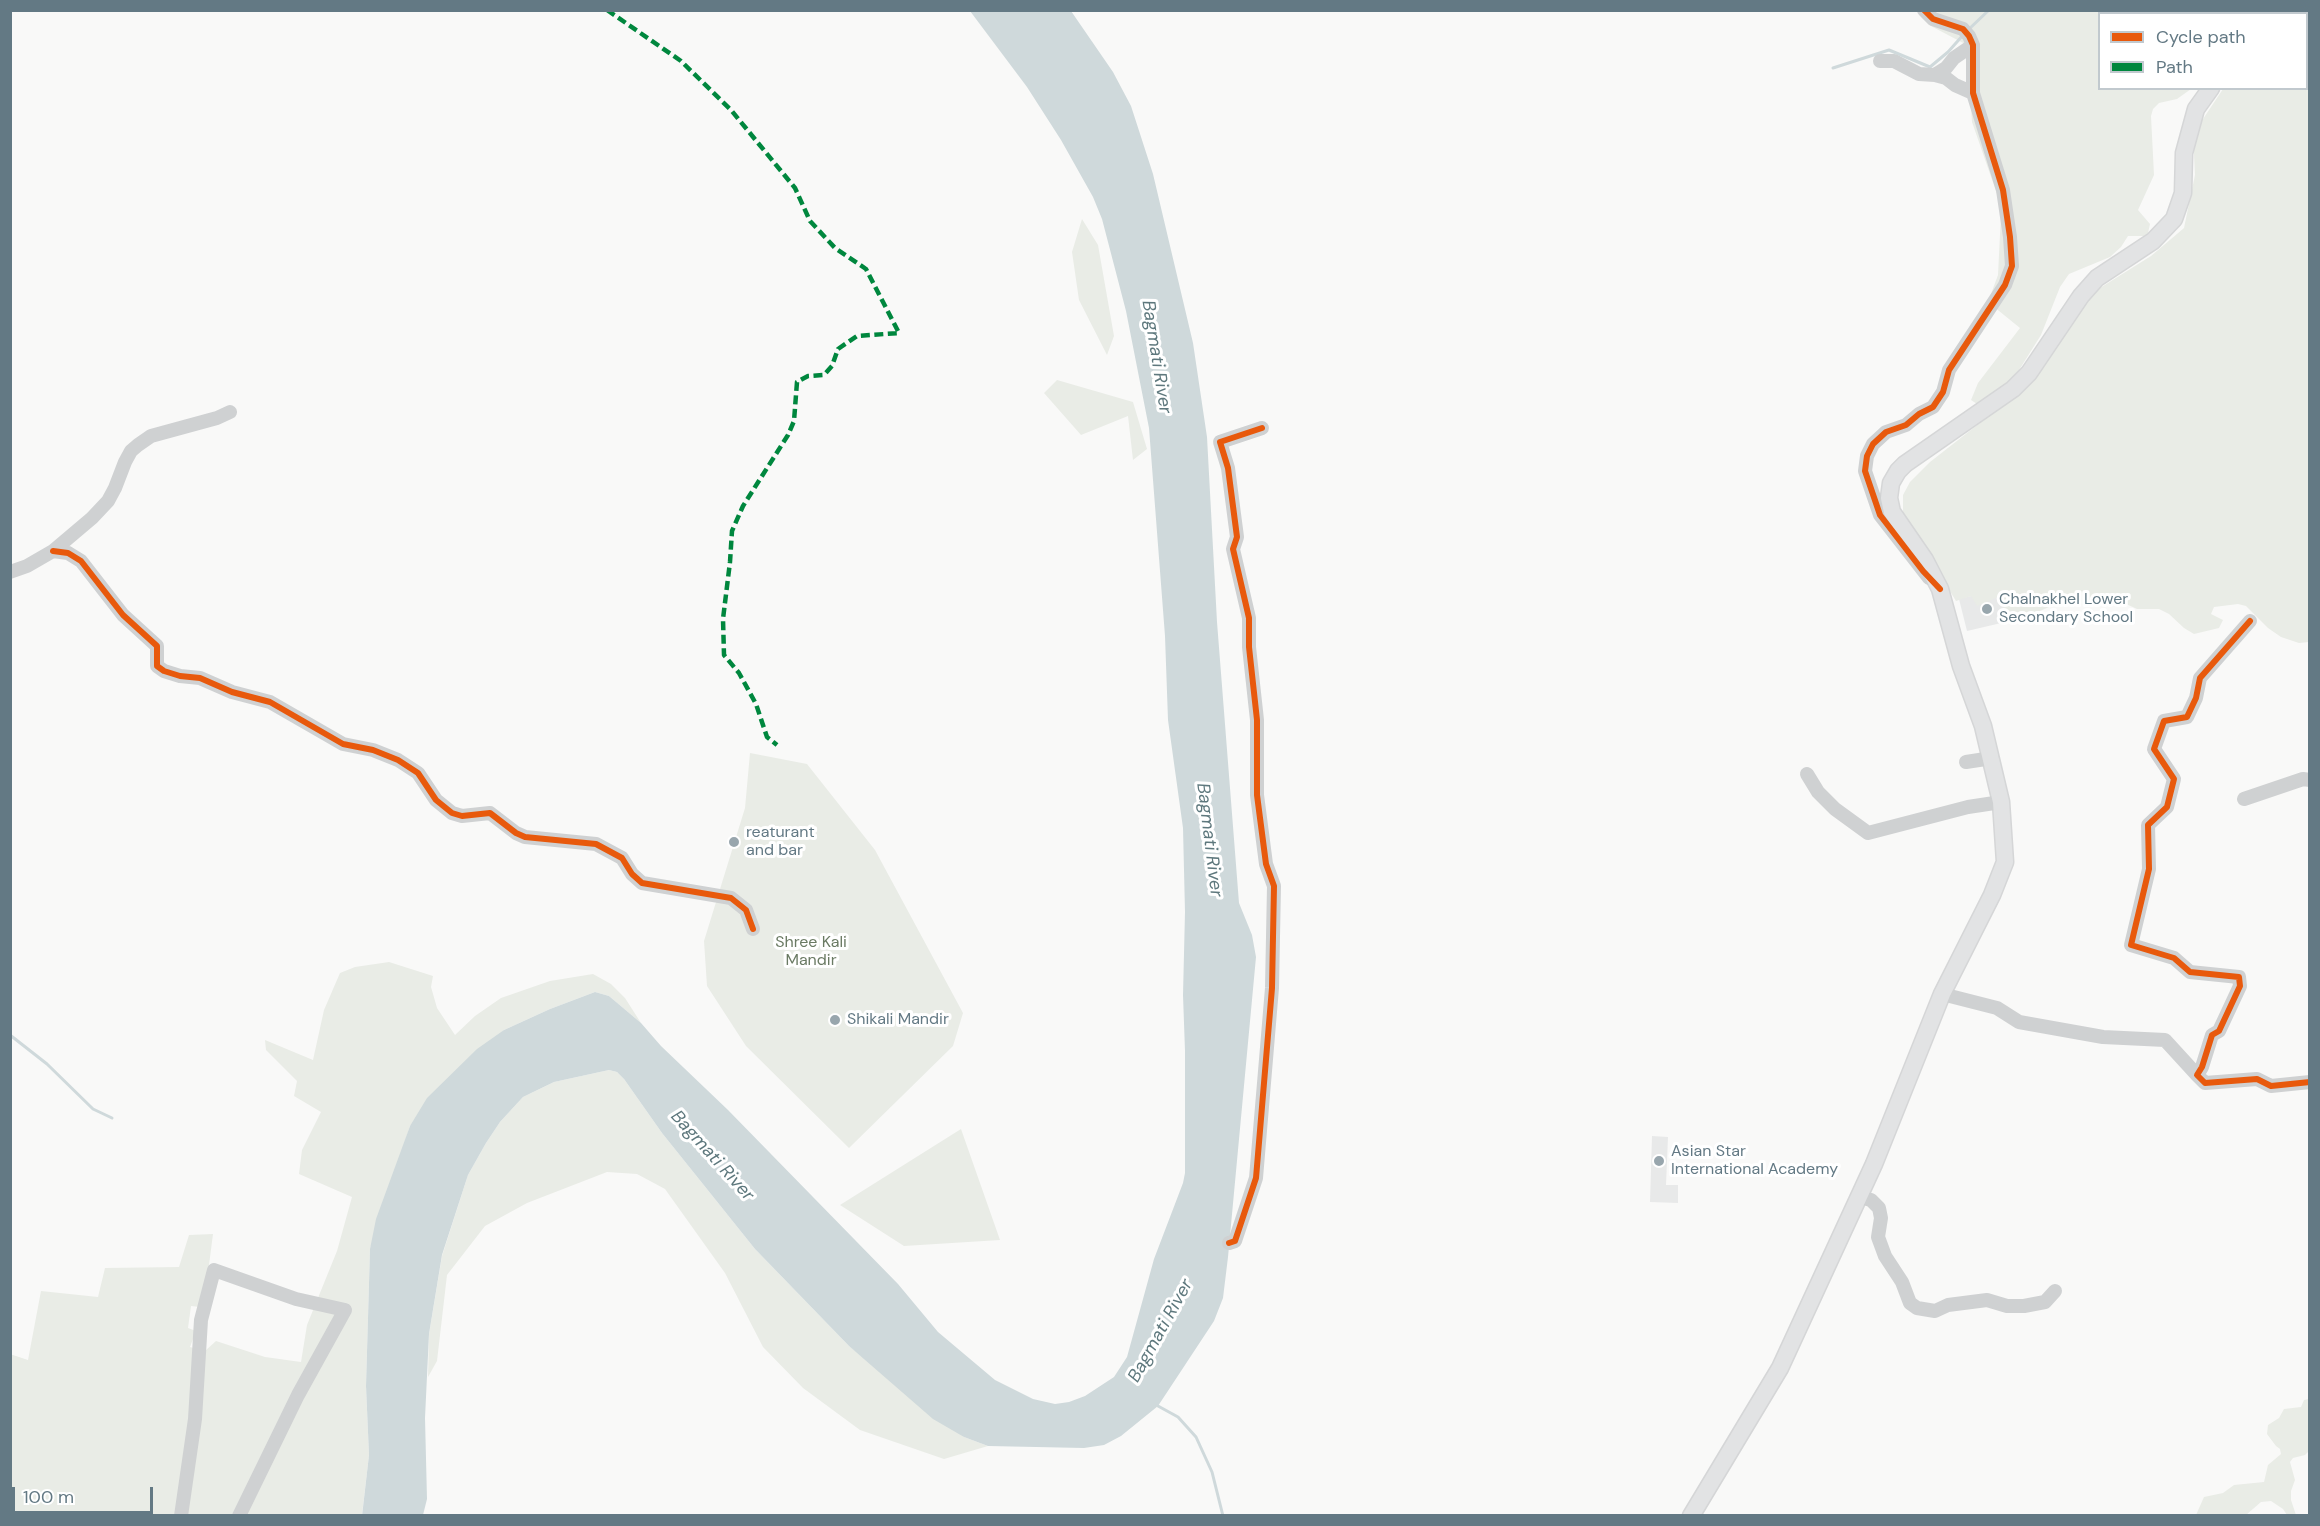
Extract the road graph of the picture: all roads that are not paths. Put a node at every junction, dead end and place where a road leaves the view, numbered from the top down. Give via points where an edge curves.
1 (1924, 10) edge
2 (1973, 45) junction
3 (1880, 61) dead end
4 (1935, 75) junction
5 (2210, 90) edge
6 (1973, 93) junction
7 (230, 412) dead end
8 (1262, 428) dead end
9 (53, 551) junction
10 (10, 572) edge
11 (1940, 589) junction
12 (2250, 621) dead end
13 (1992, 758) junction
14 (1966, 762) dead end
15 (1807, 774) dead end
16 (2310, 780) edge
17 (2244, 799) dead end
18 (2001, 802) junction
19 (753, 929) dead end
20 (1942, 994) junction
21 (2197, 1075) junction
22 (2310, 1082) edge
23 (1859, 1197) junction
24 (1229, 1243) dead end
25 (2055, 1291) dead end
26 (181, 1515) edge
27 (239, 1515) edge
28 (1691, 1515) edge

1 - 2 street via 1933,20 1963,29
2 - 4 street
2 - 6 street
3 - 4 street via 1894,61 1919,74
4 - 6 street
5 - 11 main road via 2196,109 2184,153 2183,192 2174,219 2153,241 2097,278 2029,373 2013,389 1905,464 1893,479 1889,498 1893,512
6 - 11 street via 2003,190 2012,267 2005,285 1949,370 1943,392 1933,407 1906,425 1886,432 1873,444 1865,471 1880,515
7 - 9 street via 151,436 130,451 108,501
8 - 24 street via 1220,442 1228,468 1237,537 1233,549 1249,618 1257,720 1257,795 1266,864 1274,886 1272,988 1256,1178 1235,1241
9 - 10 street
9 - 19 street via 68,553 81,561 123,615 157,646 157,666 164,671 270,702 343,744 398,760 418,773 436,800 452,813 490,813 525,837 596,844 622,858 642,883 731,898 747,910
11 - 13 main road
12 - 21 street via 2200,678 2187,717 2164,721 2154,749 2174,779 2167,807 2148,825 2149,869 2131,945 2174,958 2190,972 2238,977 2240,986 2219,1031 2212,1035
13 - 14 street
13 - 18 main road
15 - 18 street via 1835,809 1868,833
16 - 17 street
18 - 20 main road via 2006,862
20 - 21 street via 1997,1008 2019,1022 2103,1037 2165,1040
20 - 23 main road
21 - 22 street via 2205,1083 2257,1079 2271,1086
23 - 25 street via 1871,1200 1879,1208 1878,1238 1910,1303 1917,1308 1935,1311 1948,1305 1987,1300 2024,1306 2045,1302
23 - 28 main road via 1773,1381
26 - 27 street via 195,1419 201,1320 214,1270 296,1299 345,1310

